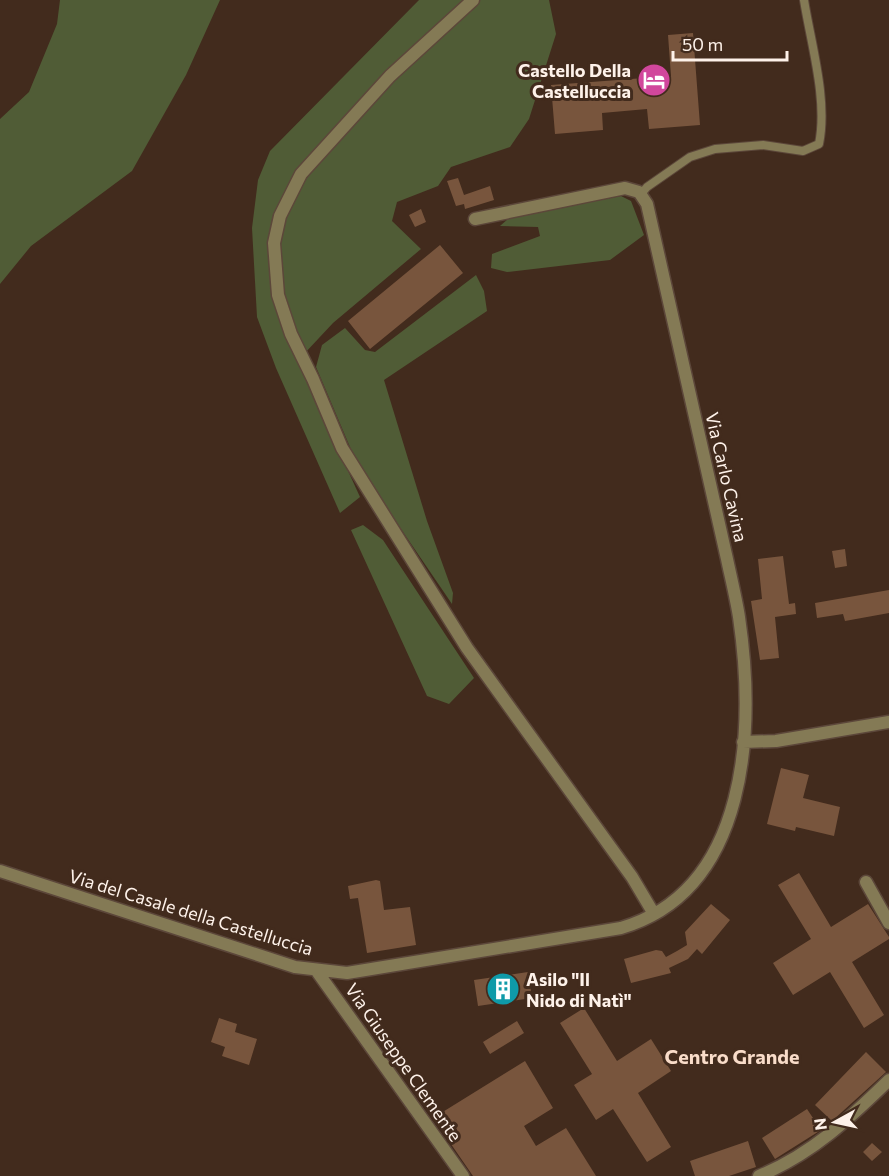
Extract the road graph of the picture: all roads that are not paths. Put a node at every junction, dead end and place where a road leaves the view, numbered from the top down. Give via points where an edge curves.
1 (473, 0) edge
2 (804, 0) edge
3 (641, 194) junction
4 (474, 219) dead end
5 (889, 722) edge
6 (743, 742) junction
7 (0, 871) edge
8 (866, 882) dead end
9 (654, 914) junction
10 (889, 923) edge
11 (316, 970) junction
12 (889, 1080) edge
13 (463, 1176) edge
14 (759, 1176) edge

1 - 9 street via 390,76 301,174 280,216 274,243 278,295 291,334 342,448 467,648 632,877
2 - 3 lane via 823,126 819,144 802,151 763,145 715,149 690,157
3 - 4 street via 630,188 620,189
3 - 6 street, Via Carlo Cavina via 650,216 739,617
5 - 6 street via 776,741
6 - 9 street, Via Carlo Cavina via 740,776 719,845 700,876
7 - 11 street, Via del Casale della Castelluccia via 295,967
8 - 10 street
9 - 11 street, Via del Casale della Castelluccia via 621,928 347,973
11 - 13 street, Via Giuseppe Clemente
12 - 14 street via 813,1148

